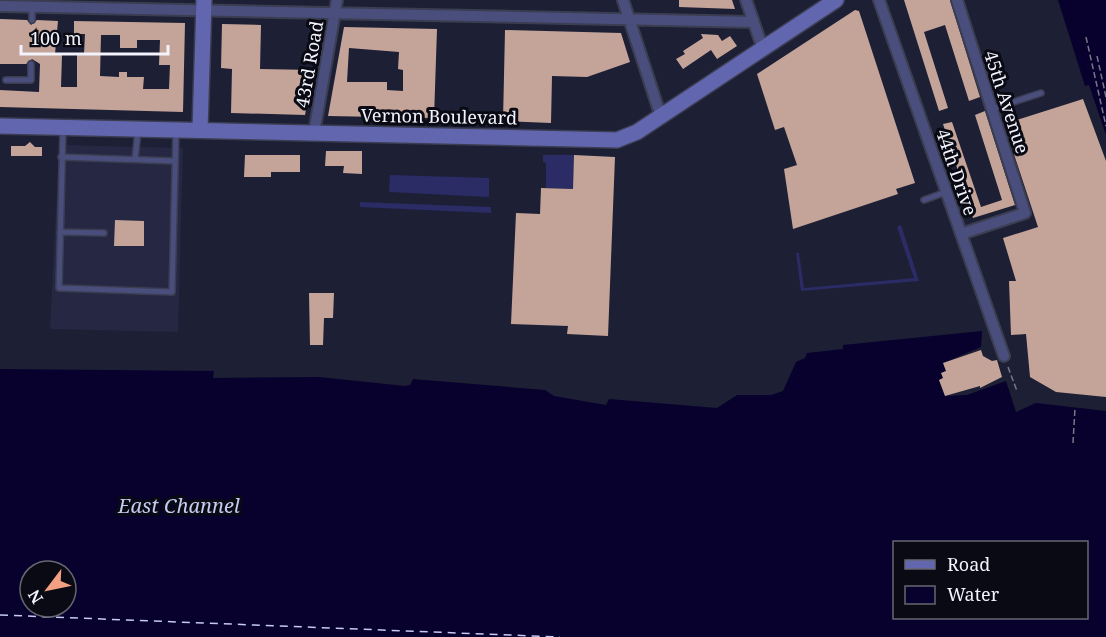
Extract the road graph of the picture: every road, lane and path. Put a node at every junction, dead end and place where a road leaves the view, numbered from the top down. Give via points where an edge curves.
1 (337, 0) edge
2 (623, 0) edge
3 (746, 0) edge
4 (836, 0) edge
5 (879, 0) edge
6 (957, 0) edge
7 (204, 5) edge
8 (0, 6) edge
9 (32, 6) junction
10 (335, 13) junction
11 (32, 20) dead end
12 (630, 20) junction
13 (753, 22) junction
14 (1086, 37) dead end
15 (763, 49) junction
16 (1096, 57) dead end
17 (31, 64) dead end
18 (6, 80) dead end
19 (1041, 93) dead end
20 (1106, 97) edge
21 (992, 109) junction
22 (661, 117) junction
23 (0, 126) edge
24 (1106, 126) edge
25 (63, 128) junction
26 (138, 129) junction
27 (176, 130) junction
28 (200, 130) junction
29 (314, 133) junction
30 (62, 157) junction
31 (135, 159) junction
32 (174, 161) junction
33 (946, 192) junction
34 (924, 200) dead end
35 (60, 232) junction
36 (104, 233) dead end
37 (961, 234) junction
38 (1004, 356) joint
39 (1017, 391) dead end
40 (1075, 408) dead end
41 (1073, 443) dead end

1 - 10 street, 43rd Road
2 - 12 street
3 - 13 street
4 - 15 main road, Vernon Boulevard
5 - 33 street, 44th Drive
6 - 21 street, 45th Avenue
7 - 9 street
7 - 10 street
7 - 28 main road
8 - 9 street
9 - 11 lane
10 - 12 street
10 - 29 street, 43rd Road
12 - 13 street
12 - 22 street
13 - 15 street
14 - 24 path
15 - 22 main road, Vernon Boulevard
16 - 20 path
17 - 18 lane via 31,80
19 - 21 lane
21 - 37 street, 45th Avenue via 1025,213
22 - 29 main road, Vernon Boulevard via 617,140
23 - 25 main road, Vernon Boulevard
25 - 26 main road, Vernon Boulevard
25 - 30 lane
26 - 27 main road, Vernon Boulevard
26 - 31 lane
27 - 28 main road, Vernon Boulevard
27 - 32 lane
28 - 29 main road, Vernon Boulevard
30 - 31 lane
30 - 35 lane
31 - 32 lane
32 - 35 lane via 171,292 59,288
33 - 34 lane
33 - 37 street, 44th Drive
35 - 36 lane
37 - 38 street, 44th Drive
38 - 39 path
40 - 41 path

